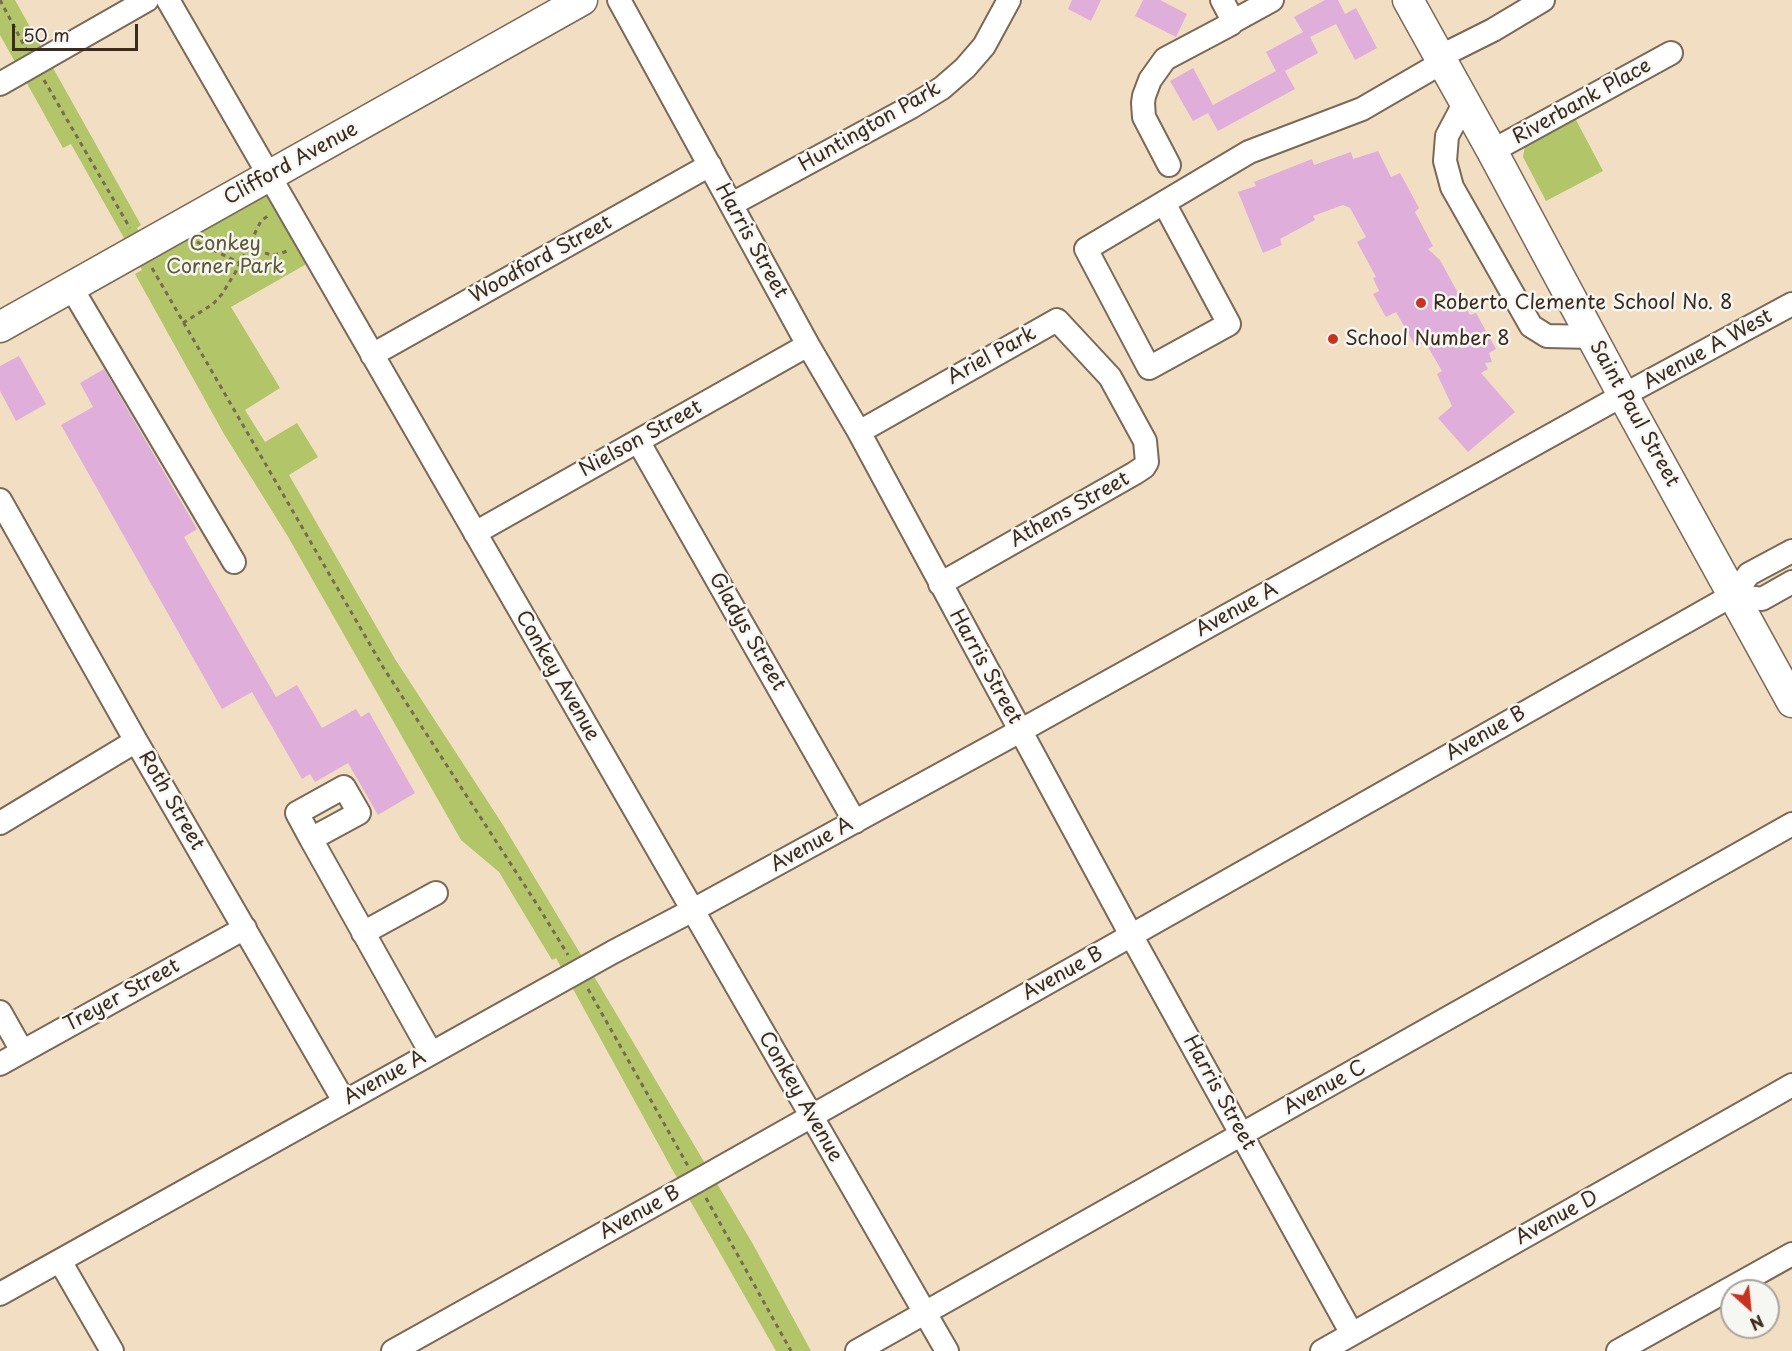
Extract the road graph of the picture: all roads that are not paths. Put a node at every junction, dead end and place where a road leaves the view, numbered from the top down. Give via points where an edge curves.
1 (147, 0) edge
2 (168, 0) edge
3 (582, 0) edge
4 (619, 0) edge
5 (1009, 0) edge
6 (1222, 0) edge
7 (1272, 0) edge
8 (1408, 0) edge
9 (1543, 0) edge
10 (1232, 22) junction
11 (1671, 53) dead end
12 (1441, 60) junction
13 (0, 84) edge
14 (1465, 102) junction
15 (1492, 151) junction
16 (710, 165) junction
17 (1169, 165) dead end
18 (270, 175) junction
19 (1164, 203) junction
20 (732, 204) junction
21 (71, 287) junction
22 (1792, 304) edge
23 (0, 327) edge
24 (1592, 337) junction
25 (808, 345) junction
26 (372, 355) junction
27 (1110, 377) joint
28 (1623, 395) junction
29 (859, 432) junction
30 (638, 441) junction
31 (0, 500) edge
32 (475, 533) junction
33 (1792, 550) edge
34 (234, 562) dead end
35 (1792, 582) edge
36 (940, 584) junction
37 (1732, 595) junction
38 (1792, 702) edge
39 (1020, 731) junction
40 (136, 741) junction
41 (855, 822) junction
42 (0, 823) edge
43 (1792, 824) edge
44 (311, 839) dead end
45 (436, 893) dead end
46 (693, 910) junction
47 (245, 928) junction
48 (363, 933) junction
49 (1131, 935) junction
50 (0, 1012) edge
51 (22, 1051) junction
52 (431, 1053) junction
53 (0, 1064) edge
54 (1792, 1085) edge
55 (344, 1101) junction
56 (811, 1115) junction
57 (1242, 1135) junction
58 (1792, 1254) edge
59 (60, 1261) junction
60 (0, 1294) edge
61 (925, 1314) junction
62 (1352, 1334) junction
63 (112, 1351) edge
64 (393, 1351) edge
65 (857, 1351) edge
66 (947, 1351) edge
67 (1322, 1351) edge
68 (1618, 1351) edge

1 - 13 street
2 - 18 street, Conkey Avenue
3 - 18 main road, Clifford Avenue
4 - 16 street, Harris Street
5 - 20 street, Huntington Park via 984,46 942,87
6 - 10 street
7 - 10 street
8 - 12 main road, Saint Paul Street
9 - 12 street
10 - 17 street via 1165,59 1148,86 1144,117
11 - 15 street, Riverbank Place
12 - 14 main road, Saint Paul Street
12 - 19 street via 1362,109 1249,152
14 - 15 main road, Saint Paul Street
14 - 24 street via 1447,136 1445,161 1452,187 1531,326 1547,336
15 - 24 main road, Saint Paul Street
16 - 20 street, Harris Street
16 - 26 street, Woodford Street
18 - 21 main road, Clifford Avenue
18 - 26 street, Conkey Avenue
19 - 19 street via 1086,249 1149,368 1229,324
20 - 25 street, Harris Street
21 - 23 main road, Clifford Avenue
21 - 34 street
22 - 28 street, Avenue A West
24 - 28 main road, Saint Paul Street
25 - 29 street, Harris Street
25 - 30 street, Nielson Street
26 - 32 street, Conkey Avenue
27 - 29 street, Ariel Park via 1057,320
27 - 36 street, Athens Street via 1145,441 1144,467
28 - 37 main road, Saint Paul Street
28 - 39 street, Avenue A
29 - 36 street, Harris Street
30 - 32 street, Nielson Street
30 - 41 street, Gladys Street
31 - 40 street, Roth Street
32 - 46 street, Conkey Avenue
33 - 37 street, Avenue B via 1749,574
35 - 37 street via 1762,598
36 - 39 street, Harris Street
37 - 38 main road, Saint Paul Street
37 - 49 street, Avenue B
39 - 41 street, Avenue A
39 - 49 street, Harris Street
40 - 42 street
40 - 47 street, Roth Street
41 - 46 street, Avenue A
43 - 57 street, Avenue C
44 - 48 street
45 - 48 street
46 - 52 street, Avenue A
46 - 56 street, Conkey Avenue
47 - 51 street, Treyer Street
47 - 55 street, Roth Street
48 - 52 street
49 - 56 street, Avenue B
49 - 57 street, Harris Street
50 - 51 street
51 - 53 street, Treyer Street
52 - 55 street, Avenue A
54 - 62 street, Avenue D
55 - 59 street, Avenue A
56 - 61 street, Conkey Avenue
56 - 64 street, Avenue B
57 - 61 street, Avenue C
57 - 62 street, Harris Street
58 - 68 street
59 - 60 street, Avenue A
59 - 63 street
61 - 65 street, Avenue C
61 - 66 street, Conkey Avenue
62 - 67 street, Avenue D

